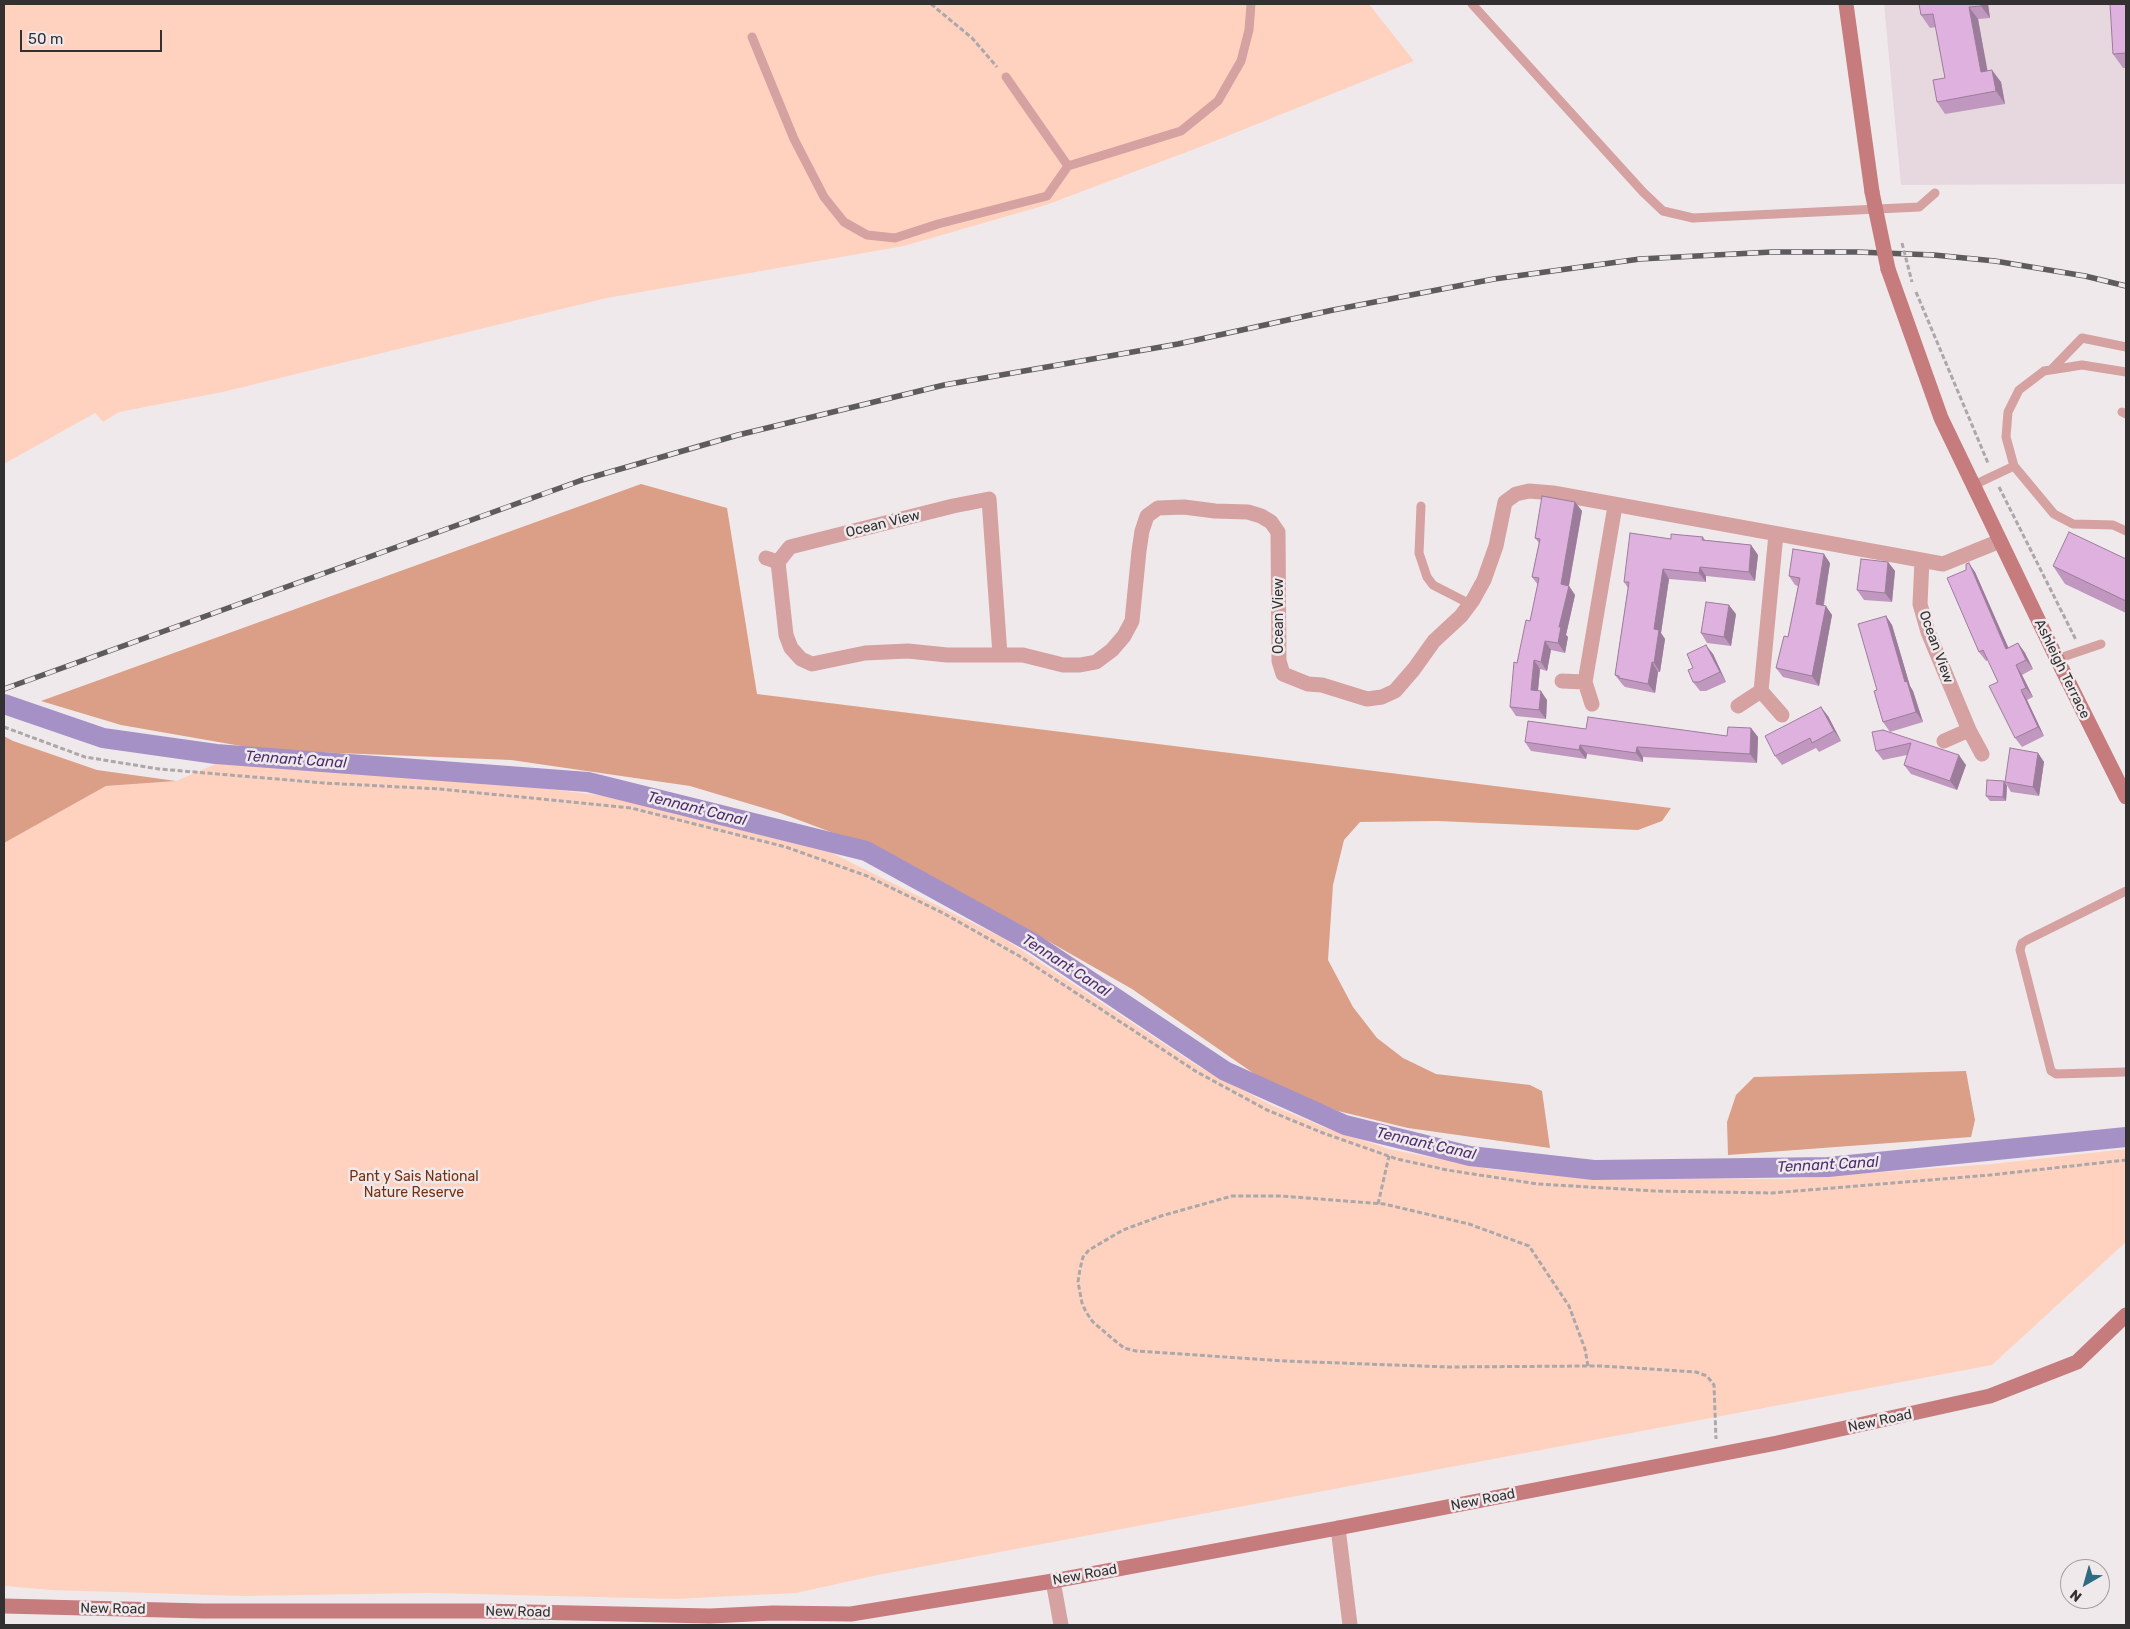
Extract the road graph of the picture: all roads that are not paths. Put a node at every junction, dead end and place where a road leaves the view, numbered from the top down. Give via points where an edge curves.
1 (1251, 4) edge
2 (1472, 4) edge
3 (1846, 4) edge
4 (752, 37) dead end
5 (1006, 77) road end
6 (1068, 166) junction
7 (1935, 193) dead end
8 (2126, 347) edge
9 (2051, 370) junction
10 (2126, 372) edge
11 (2014, 466) junction
12 (1974, 485) junction
13 (1421, 506) dead end
14 (1616, 506) junction
15 (2126, 531) edge
16 (1776, 534) junction
17 (2000, 541) junction
18 (1922, 560) junction
19 (1470, 604) junction
20 (2101, 644) dead end
21 (1000, 655) junction
22 (2057, 659) junction
23 (1562, 680) dead end
24 (1585, 682) junction
25 (1761, 691) junction
26 (1592, 704) dead end
27 (1738, 706) dead end
28 (1782, 716) dead end
29 (1969, 730) junction
30 (1944, 741) dead end
31 (1982, 754) dead end
32 (2126, 797) edge
33 (2126, 891) edge
34 (2126, 1072) edge
35 (2126, 1315) edge
36 (1338, 1528) junction
37 (1053, 1581) junction
38 (4, 1606) edge
39 (1061, 1625) edge
40 (1350, 1625) edge

1 - 6 lane via 1250,30 1241,60 1218,101 1181,131
2 - 7 lane via 1663,211 1693,218 1918,207
3 - 12 main road, Ashleigh Terrace, bridge via 1872,192 1888,269 1941,418
4 - 6 lane via 794,139 824,197 844,222 867,235 895,238 1047,196
5 - 6 lane
8 - 9 lane via 2082,338
9 - 10 lane via 2082,365
9 - 11 lane via 2044,371 2019,390 2008,412 2006,437
11 - 12 lane
11 - 15 lane via 2054,514 2073,524 2114,524
12 - 17 main road, Ashleigh Terrace
13 - 19 lane via 1419,553 1427,577 1440,589
14 - 16 street, Ocean View
14 - 19 street, Ocean View via 1553,493 1529,491 1516,494 1505,502 1496,546 1484,580
14 - 24 street
16 - 18 street, Ocean View
16 - 25 street
17 - 18 street, Ocean View via 1943,564
17 - 22 main road, Ashleigh Terrace
18 - 29 street, Ocean View via 1922,613
19 - 21 street, Ocean View via 1434,641 1395,691 1367,699 1308,684 1283,674 1279,661 1278,532 1271,522 1248,512 1158,508 1148,516 1142,531 1132,621 1112,650 1096,662 1080,665 1063,665 1023,655
20 - 22 lane
21 - 21 street, Ocean View via 908,651 865,653 812,664 801,659 791,648 772,560 790,547 989,499
22 - 32 main road, Ashleigh Terrace
23 - 24 street
24 - 26 street
25 - 27 street
25 - 28 street
29 - 30 street
29 - 31 street, Ocean View
33 - 34 lane via 2028,940 2020,950 2051,1072
35 - 36 main road, New Road via 2077,1362 1990,1396 1716,1455
36 - 37 main road, New Road
36 - 40 street
37 - 38 main road, New Road via 852,1614 710,1616
37 - 39 street

